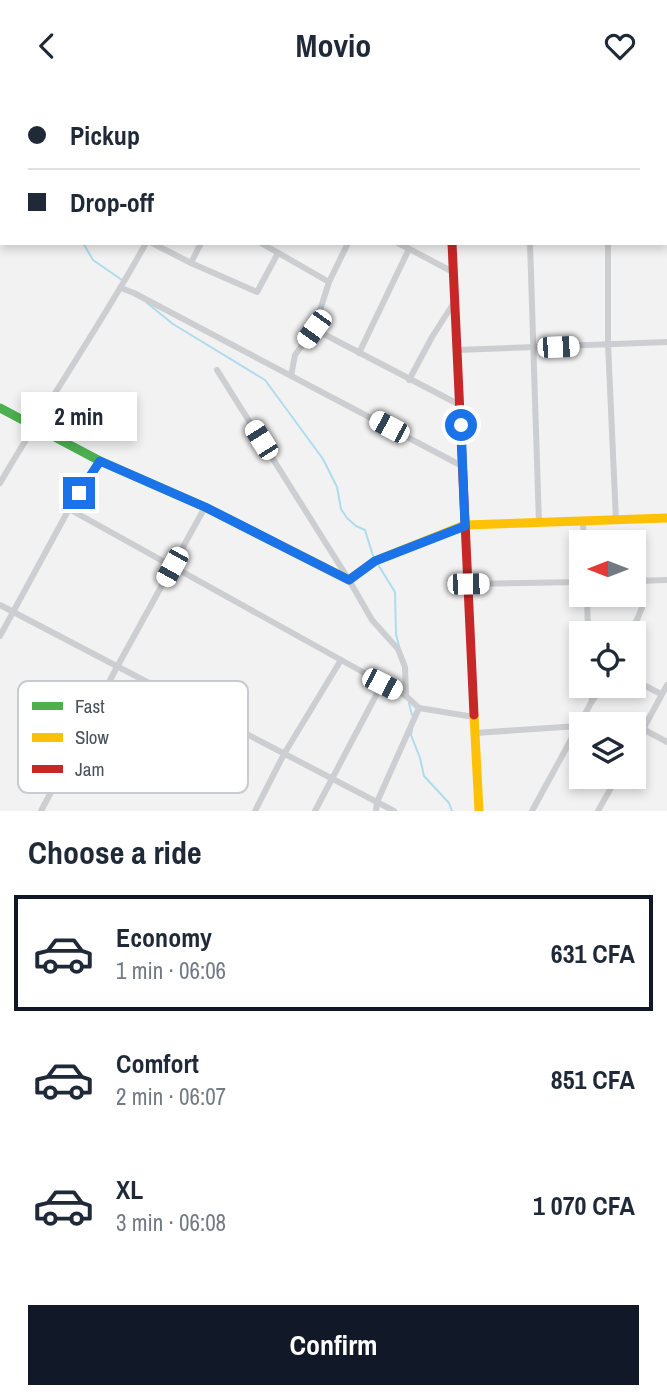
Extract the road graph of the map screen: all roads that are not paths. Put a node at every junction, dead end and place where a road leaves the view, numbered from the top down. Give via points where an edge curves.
1 (145, 245) edge
2 (156, 245) edge
3 (200, 245) edge
4 (264, 245) edge
5 (347, 245) edge
6 (401, 245) edge
7 (452, 245) edge
8 (530, 245) edge
9 (608, 245) edge
10 (408, 249) junction
11 (278, 253) junction
12 (191, 263) junction
13 (453, 272) junction
14 (329, 282) junction
15 (121, 288) junction
16 (455, 301) junction
17 (314, 329) junction
18 (667, 342) edge
19 (608, 344) junction
20 (532, 348) junction
21 (457, 350) junction
22 (359, 353) junction
23 (217, 370) dead end
24 (291, 376) junction
25 (408, 380) junction
26 (460, 405) junction
27 (0, 408) edge
28 (33, 426) junction
29 (100, 461) junction
30 (463, 465) junction
31 (0, 483) edge
32 (205, 507) junction
33 (69, 509) junction
34 (667, 519) edge
35 (617, 520) junction
36 (583, 522) junction
37 (539, 524) junction
38 (465, 526) junction
39 (583, 530) edge
40 (172, 567) junction
41 (349, 580) junction
42 (667, 580) edge
43 (646, 581) edge
44 (569, 582) edge
45 (468, 584) junction
46 (0, 605) edge
47 (13, 612) junction
48 (0, 636) edge
49 (341, 660) junction
50 (117, 667) junction
51 (110, 681) edge
52 (144, 681) edge
53 (382, 684) junction
54 (667, 685) edge
55 (646, 686) edge
56 (661, 694) junction
57 (406, 697) junction
58 (592, 698) edge
59 (594, 698) edge
60 (592, 701) junction
61 (419, 708) junction
62 (586, 712) edge
63 (474, 717) junction
64 (646, 723) edge
65 (569, 727) edge
66 (646, 731) edge
67 (475, 733) junction
68 (248, 735) edge
69 (667, 742) edge
70 (569, 743) edge
71 (284, 754) junction
72 (332, 779) junction
73 (610, 789) edge
74 (50, 793) edge
75 (377, 802) junction
76 (41, 811) edge
77 (255, 811) edge
78 (315, 811) edge
79 (376, 811) edge
80 (394, 811) edge
81 (479, 811) edge
82 (532, 811) edge
83 (598, 811) edge

1 - 15 street
2 - 12 street
3 - 12 street
4 - 11 street
5 - 14 street
6 - 10 street
7 - 13 street
8 - 20 street
9 - 19 street
10 - 13 street
10 - 22 street
11 - 12 street via 257,292
11 - 14 street
13 - 16 street
14 - 17 street
15 - 24 street
15 - 28 street
16 - 21 street
16 - 25 street
17 - 22 street
17 - 24 street via 295,355
18 - 19 street
19 - 20 street
19 - 35 street
20 - 21 street
20 - 37 street
21 - 26 street
22 - 25 street
23 - 41 street
24 - 30 street
25 - 26 street
26 - 30 street
27 - 28 street
28 - 29 street
28 - 31 street
29 - 32 street
29 - 33 street
30 - 38 street
32 - 40 street
32 - 41 street
33 - 40 street
33 - 47 street
34 - 35 street
35 - 36 street
36 - 37 street
36 - 39 street
37 - 38 street
38 - 41 street via 375,561
38 - 45 street
40 - 49 street
40 - 50 street
41 - 57 street via 372,620 398,649 405,667
42 - 43 street
44 - 45 street
45 - 63 street
46 - 47 street
47 - 48 street
47 - 50 street
49 - 53 street
49 - 71 street
50 - 51 street
50 - 52 street
53 - 57 street
53 - 72 street
54 - 56 street
55 - 56 street
56 - 64 street
57 - 61 street
58 - 60 street
59 - 60 street
60 - 62 street
61 - 63 street
61 - 75 street
63 - 67 street
65 - 67 street
66 - 69 street
67 - 81 street
68 - 71 street
70 - 82 street
71 - 72 street
71 - 77 street
72 - 75 street
72 - 78 street
73 - 83 street
74 - 76 street
75 - 79 street
75 - 80 street

